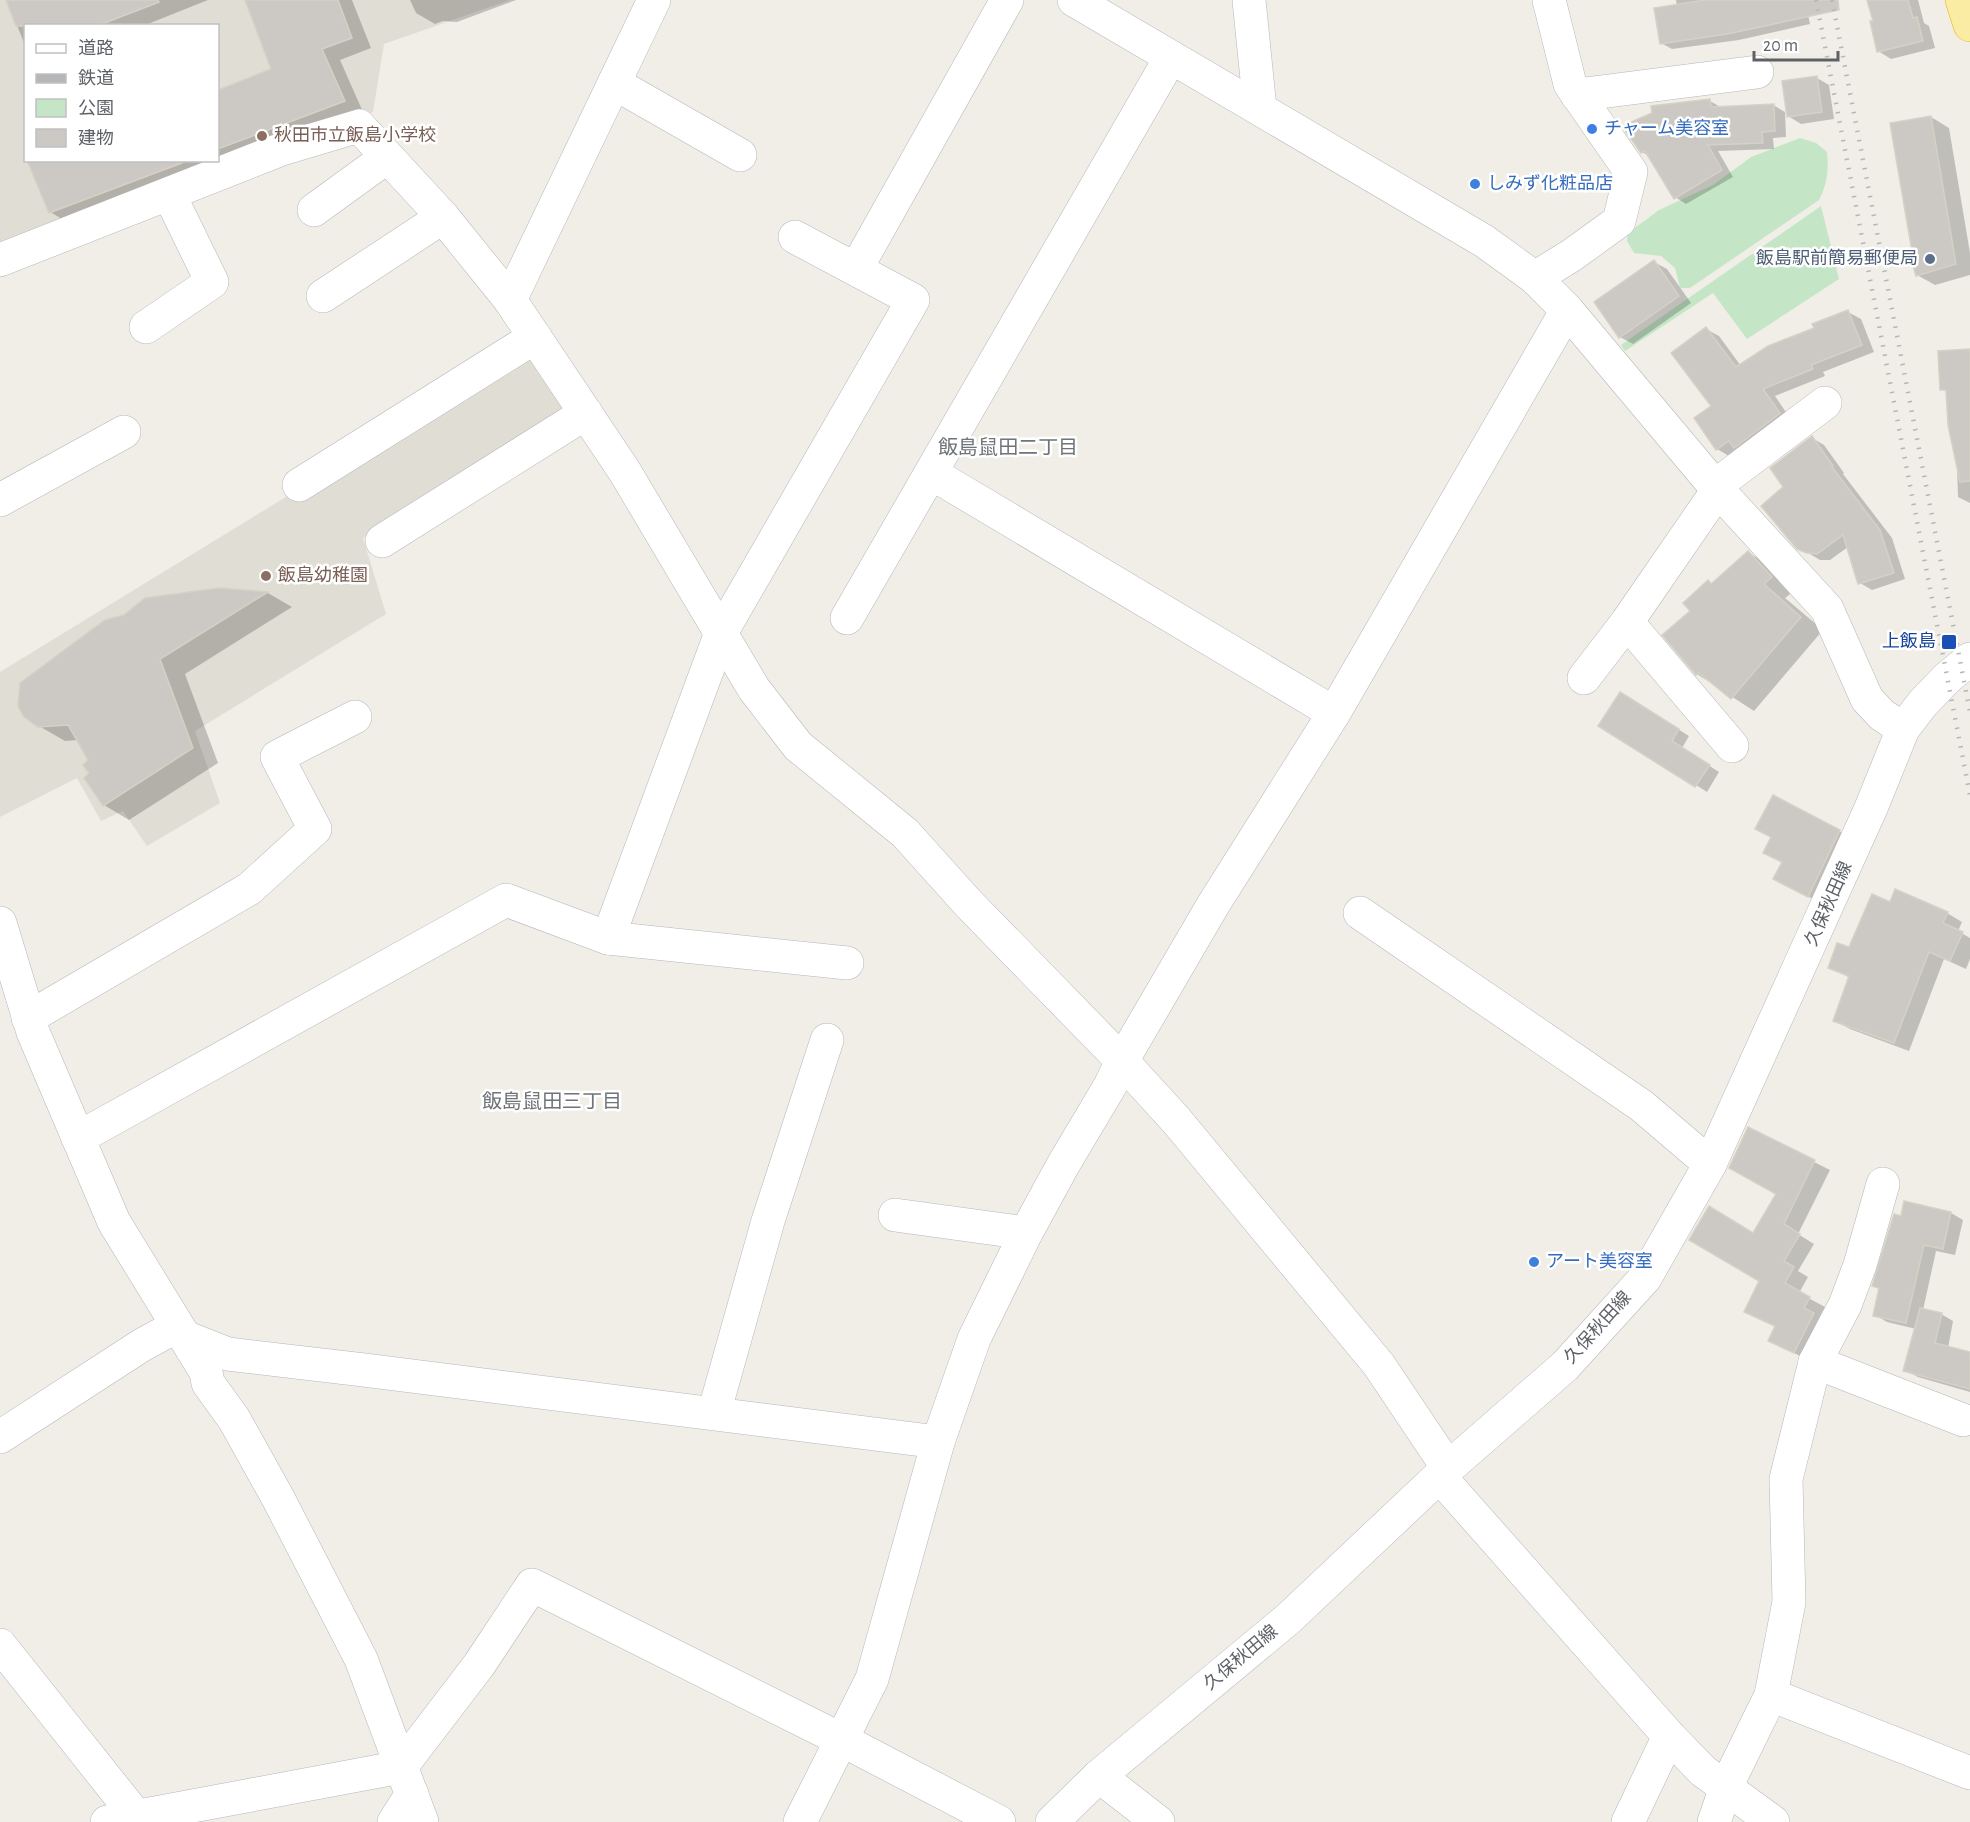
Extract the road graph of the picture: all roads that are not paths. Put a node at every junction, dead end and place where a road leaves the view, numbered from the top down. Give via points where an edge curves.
1 (654, 0) edge
2 (1006, 0) edge
3 (1074, 0) edge
4 (1249, 0) edge
5 (1549, 0) edge
6 (1962, 0) edge
7 (1970, 25) edge
8 (1171, 57) junction
9 (1757, 72) dead end
10 (614, 83) junction
11 (1577, 95) junction
12 (1260, 109) junction
13 (740, 155) dead end
14 (387, 157) junction
15 (169, 194) junction
16 (315, 210) dead end
17 (443, 216) junction
18 (795, 237) dead end
19 (0, 260) edge
20 (855, 269) junction
21 (1535, 278) junction
22 (323, 296) dead end
23 (510, 300) junction
24 (1567, 310) junction
25 (146, 327) dead end
26 (535, 337) junction
27 (1825, 403) dead end
28 (586, 413) junction
29 (124, 432) dead end
30 (931, 473) junction
31 (299, 485) dead end
32 (1718, 490) junction
33 (0, 500) edge
34 (382, 541) dead end
35 (847, 618) dead end
36 (1627, 622) junction
37 (721, 633) junction
38 (1970, 659) edge
39 (1584, 678) dead end
40 (1334, 712) junction
41 (355, 717) dead end
42 (1902, 729) junction
43 (1732, 746) dead end
44 (1360, 913) dead end
45 (0, 923) edge
46 (608, 938) junction
47 (847, 963) dead end
48 (28, 1018) junction
49 (828, 1040) dead end
50 (1122, 1061) junction
51 (78, 1138) junction
52 (1710, 1164) junction
53 (1883, 1184) dead end
54 (896, 1215) dead end
55 (1026, 1233) junction
56 (181, 1332) junction
57 (1815, 1362) junction
58 (714, 1413) junction
59 (1963, 1420) dead end
60 (0, 1437) edge
61 (938, 1442) junction
62 (1444, 1473) junction
63 (0, 1645) edge
64 (1771, 1695) junction
65 (1669, 1736) junction
66 (842, 1740) junction
67 (1970, 1773) edge
68 (1099, 1776) junction
69 (1726, 1788) junction
70 (412, 1794) edge
71 (122, 1819) edge
72 (394, 1822) edge
73 (800, 1822) edge
74 (999, 1822) edge
75 (1052, 1822) edge
76 (1158, 1822) edge
77 (1628, 1822) edge
78 (1714, 1822) edge
79 (1773, 1822) edge

1 - 10 street
2 - 20 street
3 - 8 street
4 - 12 street
5 - 11 street via 1570,84
6 - 7 highway
8 - 12 street
8 - 30 street
9 - 11 street
10 - 13 street
10 - 23 street
11 - 21 street via 1630,172 1622,211 1619,221
12 - 21 street via 1484,241
14 - 15 street via 359,126 282,149
14 - 16 street
14 - 17 street
15 - 19 street
15 - 25 street via 212,282
17 - 22 street
17 - 23 street
18 - 20 street
20 - 37 street via 914,300
21 - 24 street
23 - 26 street
24 - 32 street
24 - 40 street
26 - 28 street
26 - 31 street
27 - 32 street via 1727,477
28 - 34 street
28 - 37 street
29 - 33 street
30 - 35 street
30 - 40 street
32 - 36 street
32 - 42 street via 1827,609 1867,699
36 - 39 street
36 - 43 street
37 - 46 street
37 - 50 street via 754,689 798,746 905,833
38 - 42 street, 久保秋田線 via 1947,678
40 - 50 street via 1213,905
41 - 48 street via 277,757 315,829 249,890
42 - 52 street, 久保秋田線 via 1871,808
44 - 52 street via 1642,1106
45 - 48 street
46 - 47 street
46 - 51 street via 506,900
48 - 51 street
49 - 58 street via 768,1221
50 - 55 street
50 - 62 street via 1176,1120 1379,1365
51 - 56 street via 114,1222
52 - 62 street, 久保秋田線 via 1645,1278 1565,1366
53 - 57 street via 1845,1305
54 - 55 street
55 - 61 street via 974,1339
56 - 58 street via 228,1354
56 - 60 street via 142,1345
56 - 70 street via 273,1488 361,1659
57 - 59 street
57 - 64 street via 1786,1479 1789,1602
58 - 61 street
61 - 66 street via 872,1679
62 - 65 street
62 - 68 street, 久保秋田線 via 1288,1619
63 - 71 street
64 - 67 street
64 - 69 street
65 - 69 street
65 - 77 street
66 - 70 street via 532,1585 479,1665
66 - 73 street
66 - 74 street
68 - 75 street, 久保秋田線
68 - 76 street
69 - 78 street
69 - 79 street
70 - 71 street
70 - 72 street

